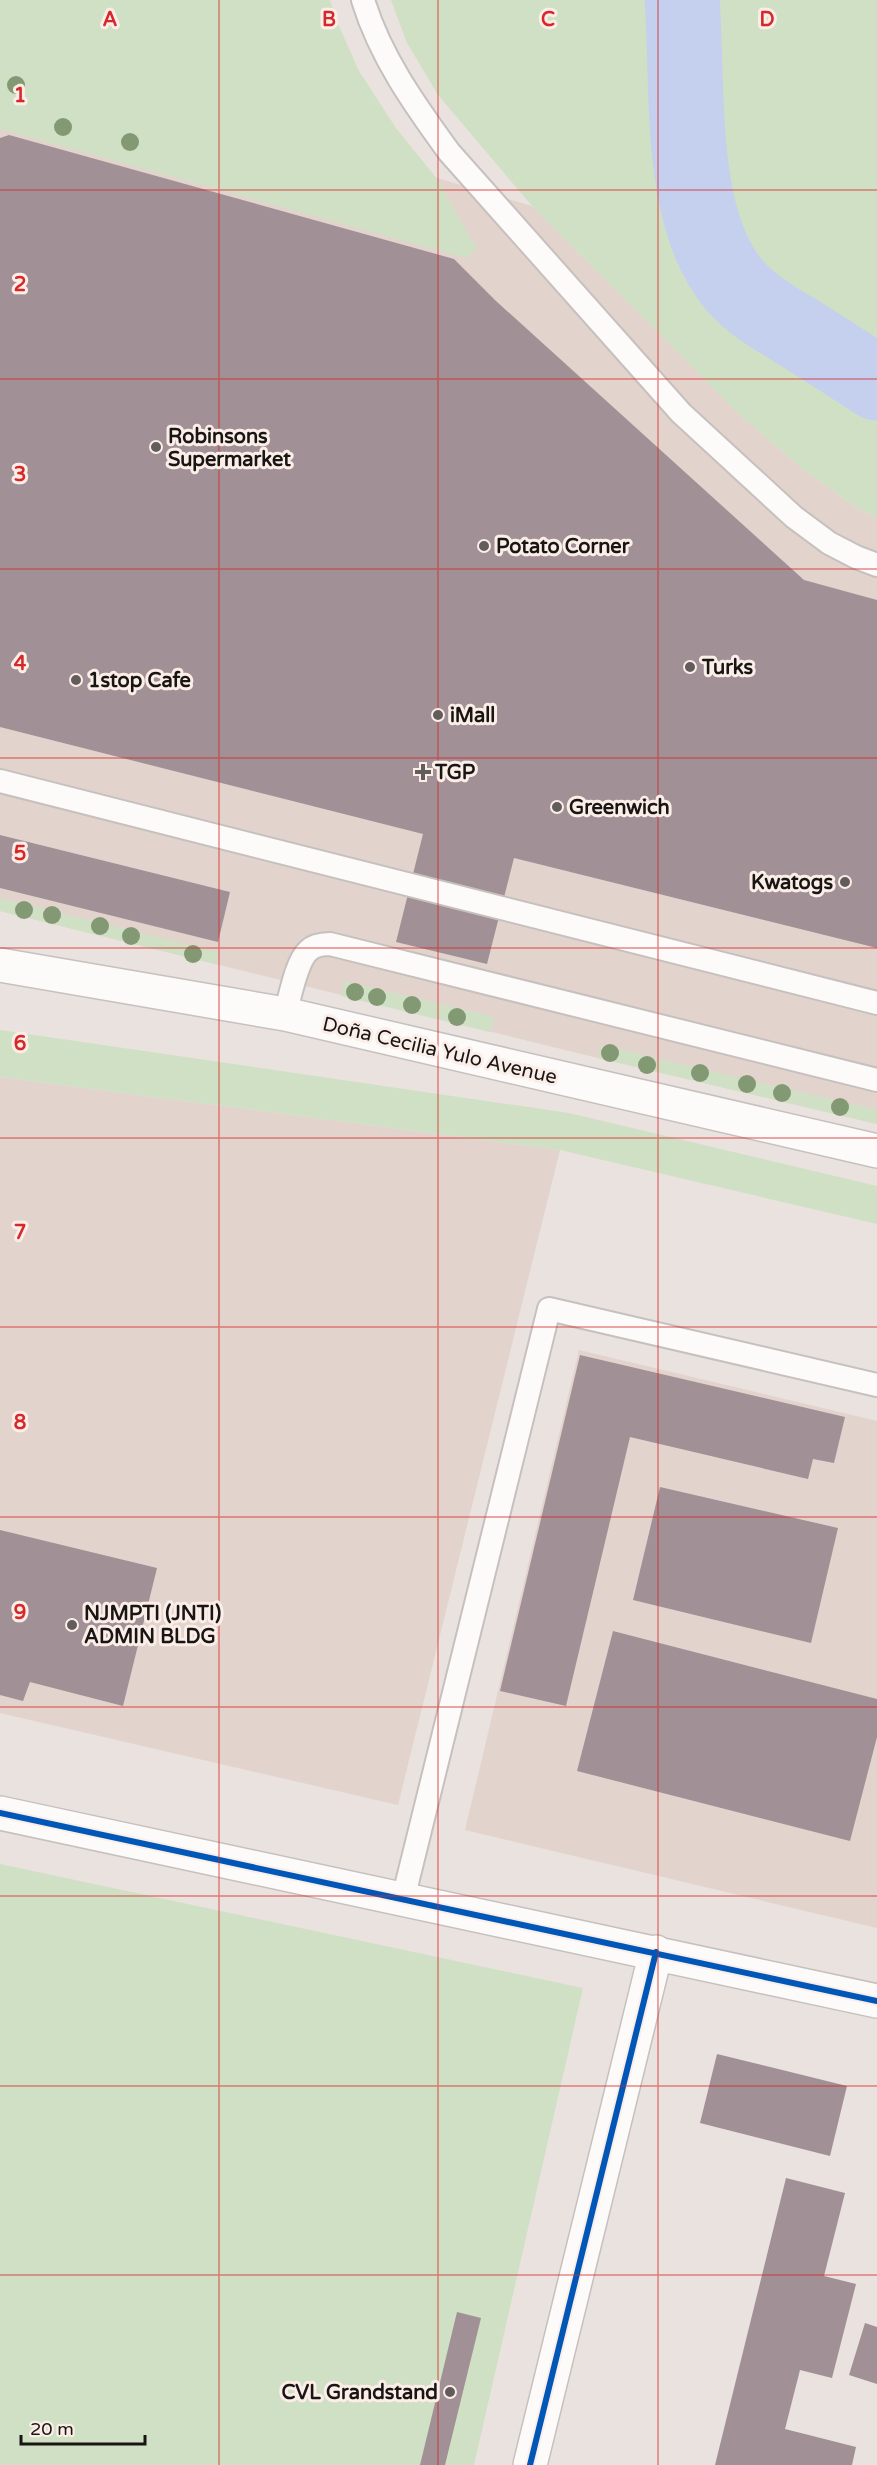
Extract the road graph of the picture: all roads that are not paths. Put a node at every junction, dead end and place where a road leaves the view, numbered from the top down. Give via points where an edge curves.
1 (363, 0) edge
2 (877, 565) edge
3 (0, 781) edge
4 (0, 965) edge
5 (877, 1003) edge
6 (285, 1014) junction
7 (877, 1080) edge
8 (877, 1151) edge
9 (877, 1385) edge
10 (0, 1813) edge
11 (403, 1899) junction
12 (656, 1952) junction
13 (877, 2001) edge
14 (530, 2465) edge

1 - 2 lane via 385,56 448,152 681,413 794,517 829,543
3 - 5 lane
4 - 6 street, Doña Cecilia Yulo Avenue
6 - 7 lane via 308,950 330,944
6 - 8 street, Doña Cecilia Yulo Avenue
9 - 11 lane via 549,1309
10 - 11 street
11 - 12 street
12 - 13 street
12 - 14 street

